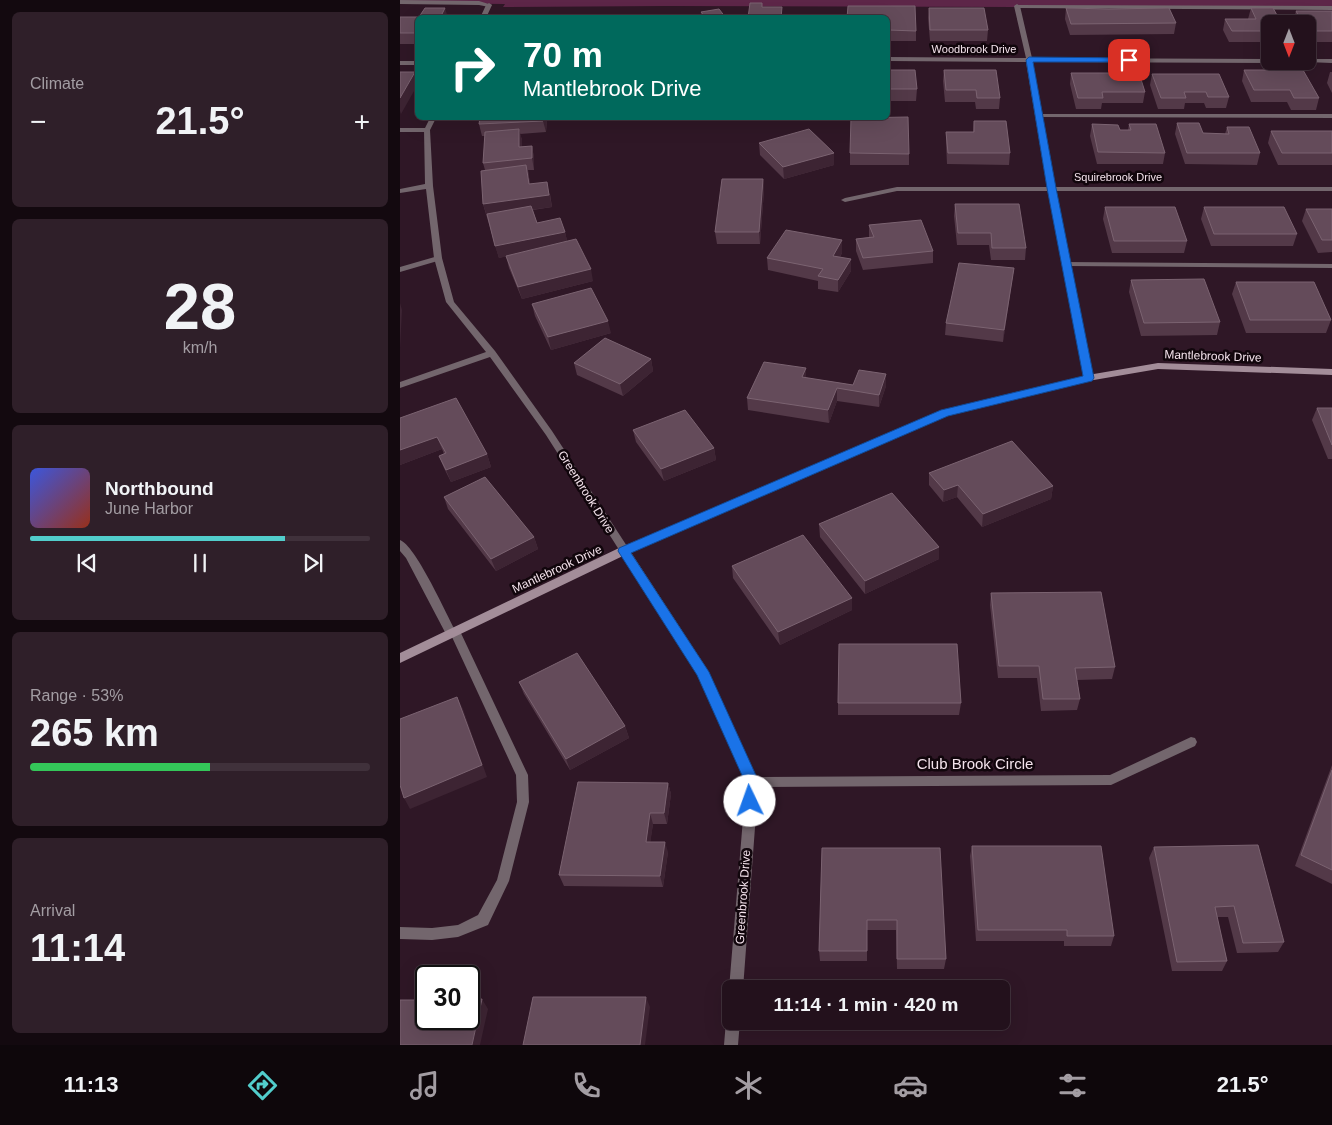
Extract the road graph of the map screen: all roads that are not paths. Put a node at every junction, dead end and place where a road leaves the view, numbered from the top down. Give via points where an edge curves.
1 (400, 2) edge
2 (1332, 8) edge
3 (485, 15) edge
4 (890, 59) edge
5 (1029, 60) junction
6 (1261, 61) edge
7 (1316, 61) edge
8 (1332, 61) edge
9 (400, 63) edge
10 (415, 63) edge
11 (1039, 115) junction
12 (1332, 116) edge
13 (432, 120) edge
14 (400, 130) edge
15 (427, 130) junction
16 (429, 186) junction
17 (1051, 188) junction
18 (1332, 189) edge
19 (400, 191) edge
20 (845, 200) dead end
21 (438, 258) junction
22 (1066, 264) junction
23 (1332, 266) edge
24 (400, 270) edge
25 (492, 353) junction
26 (1332, 372) edge
27 (1088, 378) junction
28 (400, 385) edge
29 (400, 544) edge
30 (623, 551) junction
31 (453, 633) junction
32 (400, 658) edge
33 (1191, 742) dead end
34 (752, 782) junction
35 (400, 933) edge
36 (737, 980) edge
37 (732, 1030) edge
38 (731, 1045) edge

1 - 3 street via 490,5
2 - 5 street via 1017,6
4 - 5 street, Woodbrook Drive
5 - 6 street, Woodbrook Drive
5 - 11 street
7 - 8 street
9 - 10 street
11 - 12 street
11 - 17 street
13 - 15 street, Greenbrook Drive
14 - 15 street
15 - 16 street, Greenbrook Drive
16 - 19 street
16 - 21 street, Greenbrook Drive
17 - 18 street, Squirebrook Drive
17 - 20 street, Squirebrook Drive via 896,188
17 - 22 street
21 - 24 street
21 - 25 street, Greenbrook Drive via 450,302
22 - 23 street
22 - 27 street
25 - 28 street
25 - 30 street, Greenbrook Drive via 549,433
26 - 27 street, Mantlebrook Drive via 1158,366
27 - 30 street, Mantlebrook Drive via 945,413
29 - 31 street
30 - 31 street, Mantlebrook Drive
30 - 34 street, Greenbrook Drive via 703,672
31 - 32 street, Mantlebrook Drive
31 - 35 street via 522,775 524,802 503,881 483,920 458,931
33 - 34 street, Club Brook Circle via 1111,780
34 - 36 street, Greenbrook Drive
37 - 38 street

